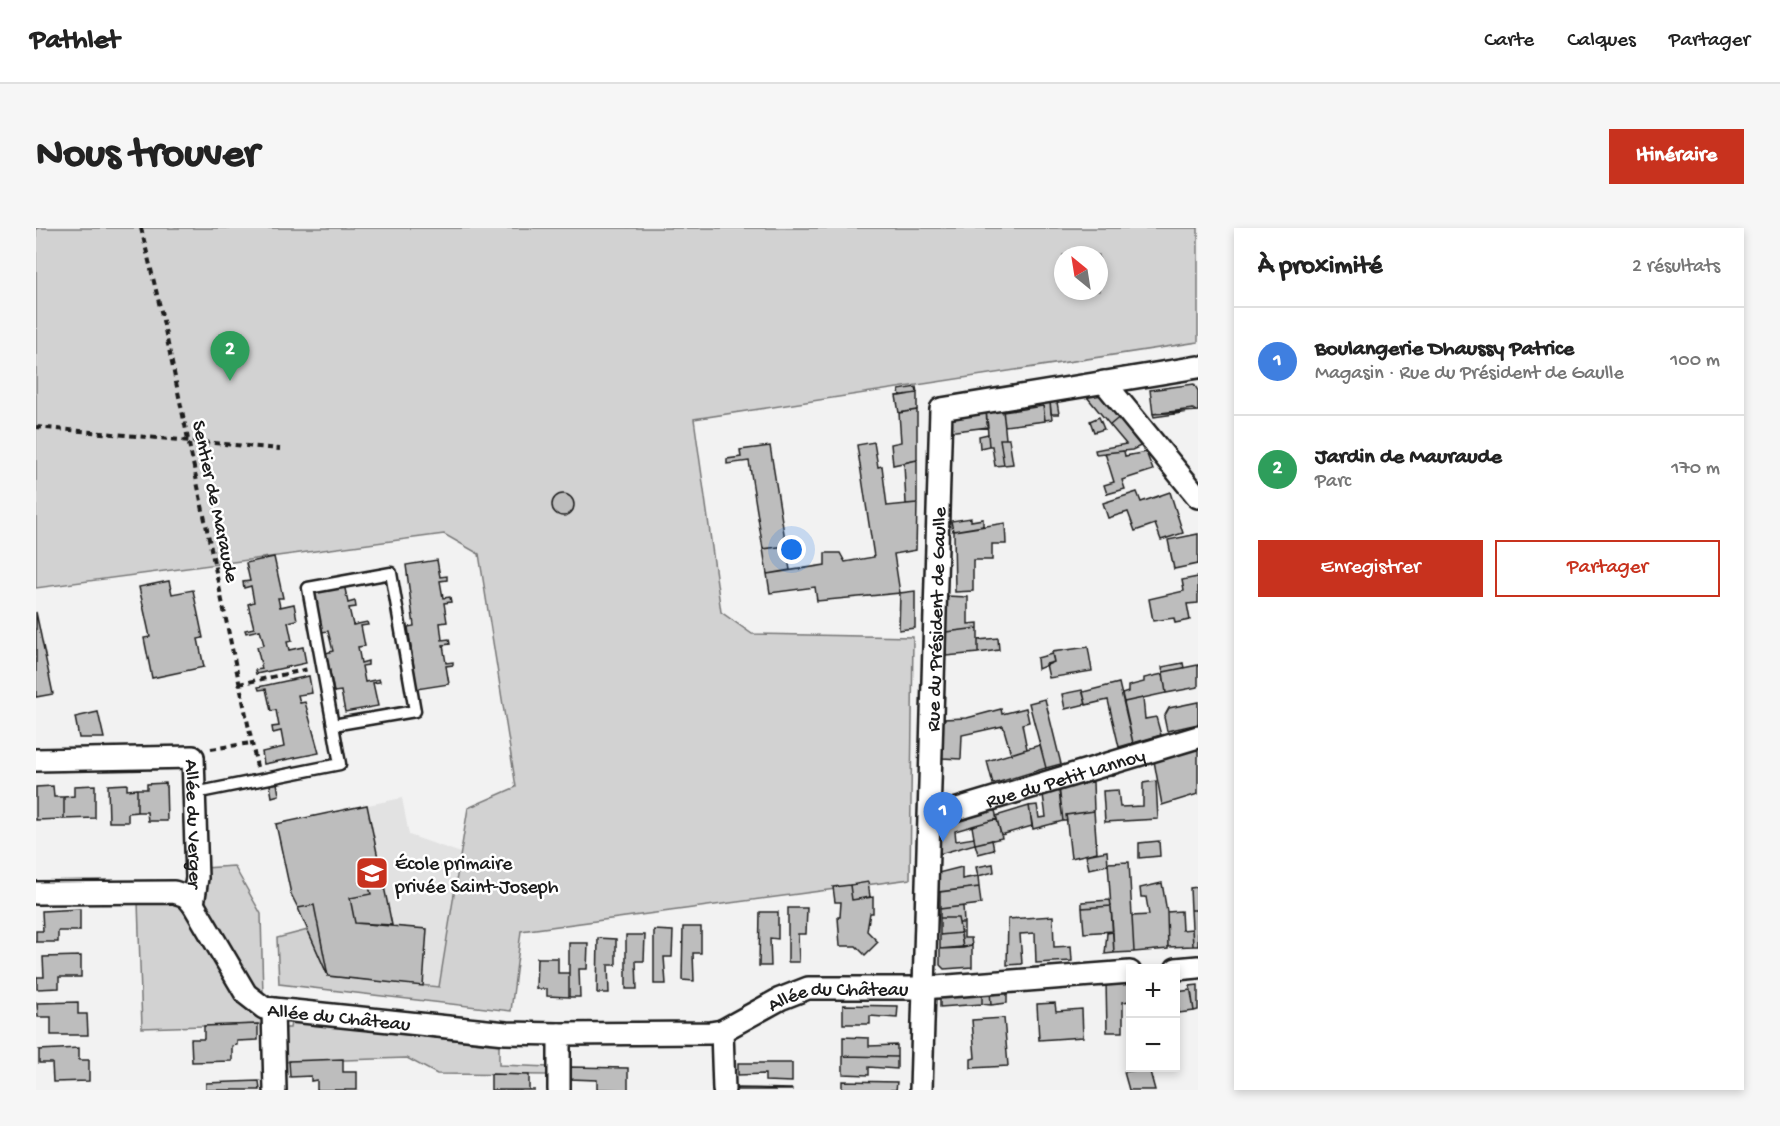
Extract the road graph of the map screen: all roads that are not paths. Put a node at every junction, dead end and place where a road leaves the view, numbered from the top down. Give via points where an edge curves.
1 (1198, 367) edge
2 (1104, 382) junction
3 (1198, 497) edge
4 (333, 725) junction
5 (1198, 737) edge
6 (36, 760) edge
7 (195, 793) junction
8 (931, 817) junction
9 (36, 893) edge
10 (193, 904) junction
11 (1198, 967) edge
12 (1180, 969) edge
13 (1126, 972) edge
14 (923, 988) junction
15 (273, 1009) junction
16 (722, 1031) junction
17 (560, 1035) junction
18 (275, 1090) edge
19 (559, 1090) edge
20 (724, 1090) edge
21 (921, 1090) edge

1 - 2 street, Rue du Président de Gaulle
2 - 3 street
2 - 8 street, Rue du Président de Gaulle via 941,409
4 - 4 lane via 308,588 390,573 415,711
4 - 7 lane via 340,764
5 - 8 street, Rue du Petit Lannoy
6 - 7 street, Allée du Verger via 193,757
7 - 10 street, Allée du Verger via 197,878
8 - 14 street, Rue du Président de Gaulle
9 - 10 street via 178,892
10 - 15 street, Allée du Château via 246,994 259,1005
11 - 12 street
13 - 14 street, Allée du Château
14 - 16 street, Allée du Château via 808,988
14 - 21 street, Rue du Président de Gaulle
15 - 17 street, Allée du Château
15 - 18 street
16 - 17 street, Allée du Château via 693,1035
16 - 20 street
17 - 19 street

